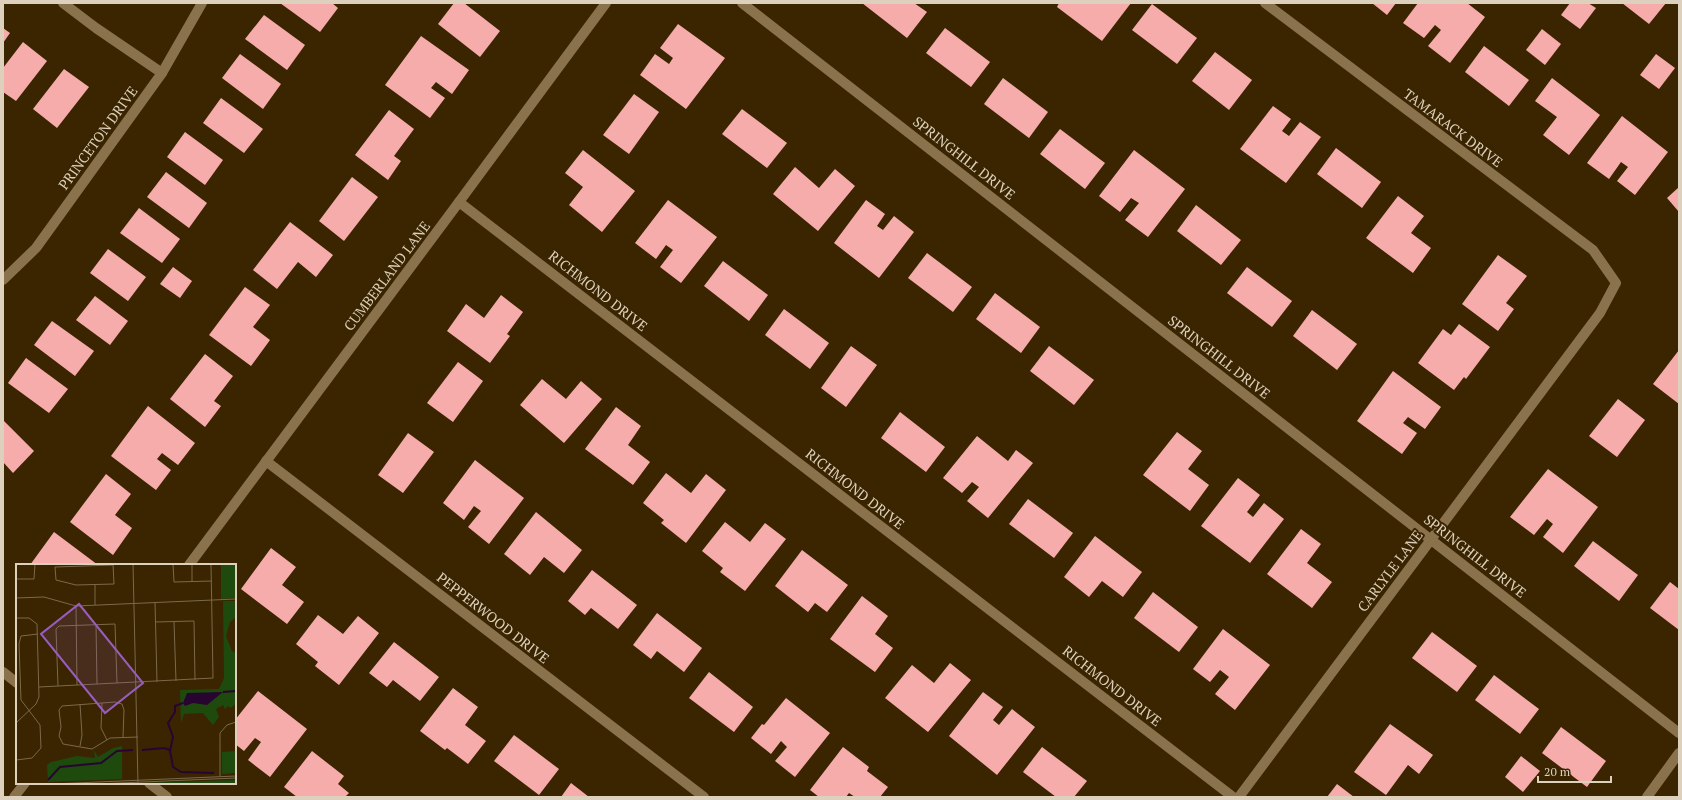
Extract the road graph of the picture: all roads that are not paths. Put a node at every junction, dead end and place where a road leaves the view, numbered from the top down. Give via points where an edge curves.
1 (63, 3) edge
2 (202, 3) edge
3 (606, 3) edge
4 (742, 3) edge
5 (1265, 3) edge
6 (162, 73) junction
7 (459, 202) junction
8 (3, 280) edge
9 (1616, 283) joint
10 (266, 461) junction
11 (1431, 539) junction
12 (189, 564) edge
13 (3, 672) edge
14 (16, 682) edge
15 (1679, 734) edge
16 (1679, 753) edge
17 (24, 784) edge
18 (150, 784) edge
19 (14, 797) edge
20 (167, 797) edge
21 (704, 797) edge
22 (1233, 797) edge
23 (1239, 797) edge
24 (1647, 797) edge

1 - 6 street
2 - 6 street, PRINCETON DRIVE
3 - 7 street, CUMBERLAND LANE
4 - 11 street, SPRINGHILL DRIVE
5 - 9 street, TAMARACK DRIVE via 1593,250
6 - 8 street, PRINCETON DRIVE via 36,248
7 - 10 street, CUMBERLAND LANE
7 - 22 street, RICHMOND DRIVE
9 - 11 street, CARLYLE LANE via 1600,313
10 - 12 street, CUMBERLAND LANE
10 - 21 street, PEPPERWOOD DRIVE
11 - 15 street, SPRINGHILL DRIVE
11 - 23 street, CARLYLE LANE
13 - 14 street
16 - 24 street
17 - 19 street
18 - 20 street

